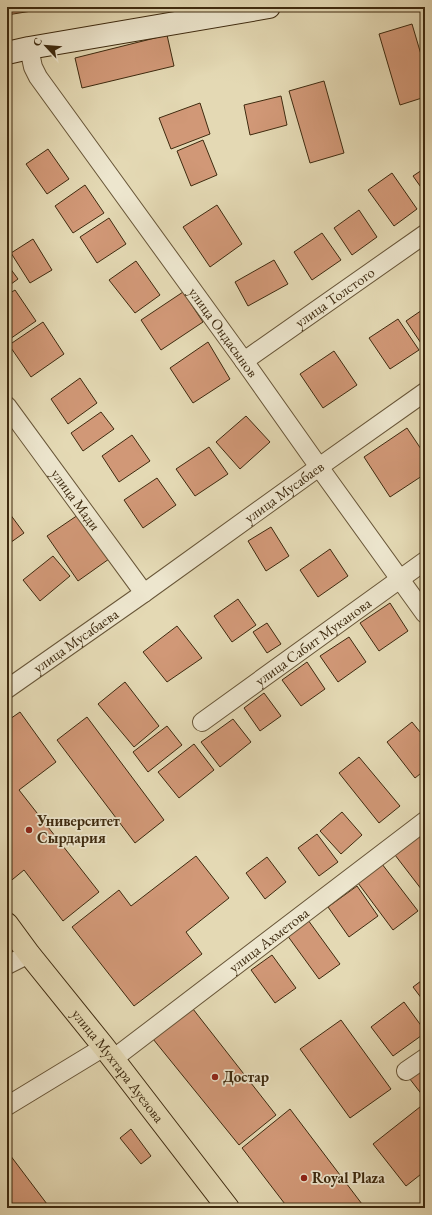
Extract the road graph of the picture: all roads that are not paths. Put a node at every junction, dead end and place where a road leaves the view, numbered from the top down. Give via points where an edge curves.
1 (269, 7) edge
2 (29, 48) junction
3 (7, 53) edge
4 (425, 234) edge
5 (244, 361) junction
6 (425, 392) edge
7 (7, 406) edge
8 (319, 467) junction
9 (425, 561) edge
10 (400, 579) junction
11 (144, 593) junction
12 (425, 614) edge
13 (7, 689) edge
14 (202, 722) dead end
15 (425, 821) edge
16 (7, 924) edge
17 (29, 954) junction
18 (7, 965) edge
19 (108, 1053) junction
20 (425, 1058) edge
21 (406, 1071) dead end
22 (7, 1106) edge
23 (228, 1208) edge

1 - 2 street
2 - 3 street
2 - 5 street, улица Ондасынов via 38,78
4 - 5 street, улица Толстого
5 - 8 street, улица Ондасынов
6 - 8 street, улица Мусабаев
7 - 11 street, улица Мади
8 - 10 street, улица Ондасынов
8 - 11 street, улица Мусабаев
9 - 10 street, улица Сабит Муканова
10 - 12 street, улица Ондасынов
10 - 14 street, улица Сабит Муканова
11 - 13 street, улица Мусабаева
15 - 19 street, улица Ахметова
16 - 17 main road, улица Мухтара Ауезова
17 - 18 street
17 - 19 main road, улица Мухтара Ауезова
19 - 22 street, улица Ахметова
19 - 23 main road, улица Мухтара Ауезова
20 - 21 street

